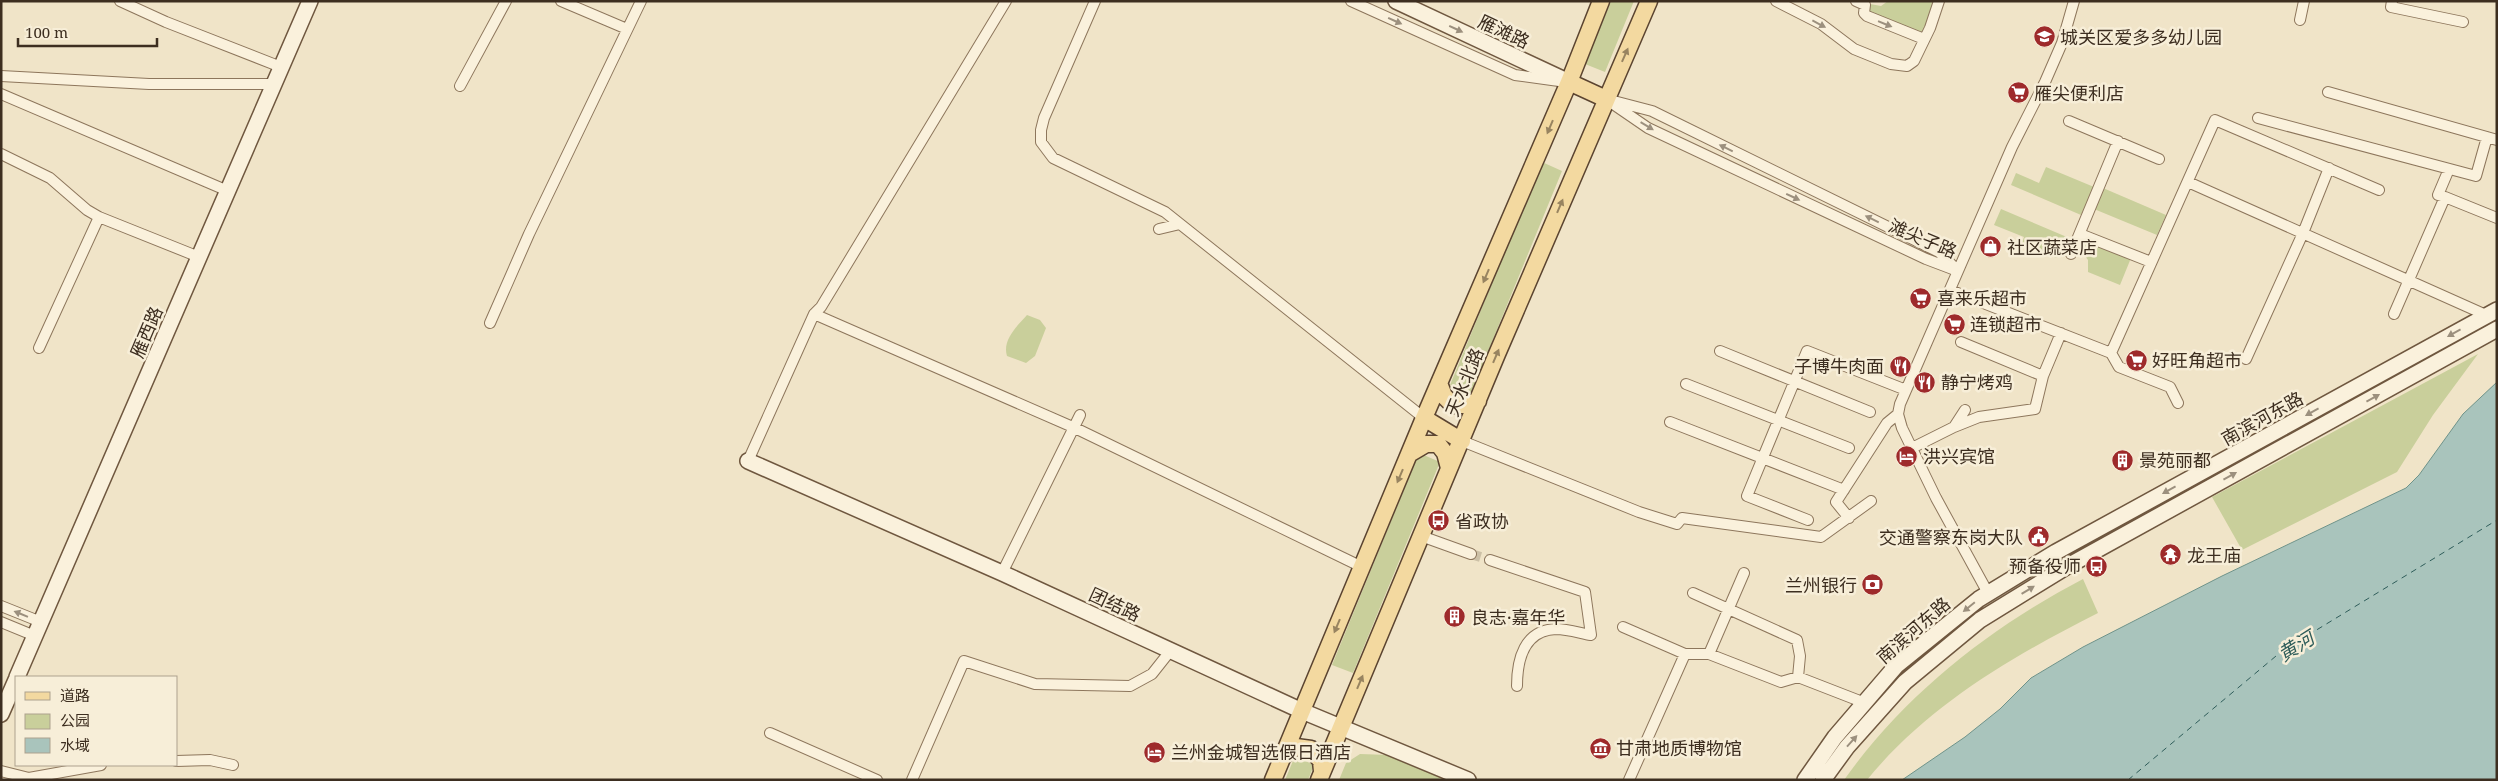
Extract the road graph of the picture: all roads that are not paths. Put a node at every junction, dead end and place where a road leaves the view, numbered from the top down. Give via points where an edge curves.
1 (120, 1) edge
2 (310, 1) edge
3 (506, 1) edge
4 (561, 1) edge
5 (641, 1) edge
6 (1006, 1) edge
7 (1095, 1) edge
8 (1351, 1) edge
9 (1396, 1) edge
10 (1601, 1) edge
11 (1649, 1) edge
12 (1776, 1) edge
13 (1856, 1) edge
14 (1939, 1) edge
15 (2074, 1) edge
16 (2304, 1) edge
17 (2392, 1) edge
18 (2300, 20) dead end
19 (2463, 22) dead end
20 (627, 29) junction
21 (1924, 39) junction
22 (281, 67) junction
23 (1, 76) edge
24 (1569, 82) junction
25 (274, 84) junction
26 (460, 86) dead end
27 (2328, 92) dead end
28 (1, 94) edge
29 (1606, 99) junction
30 (2258, 118) dead end
31 (2069, 120) dead end
32 (2492, 139) edge
33 (2118, 141) junction
34 (1, 154) edge
35 (2159, 159) dead end
36 (2329, 168) junction
37 (2449, 169) junction
38 (2188, 182) junction
39 (228, 190) junction
40 (2379, 190) dead end
41 (2445, 197) junction
42 (99, 217) junction
43 (2497, 218) edge
44 (2497, 222) edge
45 (1180, 224) junction
46 (2497, 226) edge
47 (1159, 229) dead end
48 (2303, 233) junction
49 (2080, 234) junction
50 (2071, 254) dead end
51 (199, 257) junction
52 (2152, 262) junction
53 (1958, 271) junction
54 (2409, 281) junction
55 (1950, 290) junction
56 (2492, 313) edge
57 (814, 314) junction
58 (2394, 314) dead end
59 (490, 323) dead end
60 (2497, 329) edge
61 (2061, 333) junction
62 (1961, 342) dead end
63 (39, 348) dead end
64 (1720, 351) dead end
65 (2111, 353) junction
66 (2246, 359) dead end
67 (2043, 376) junction
68 (1794, 382) junction
69 (1439, 383) junction
70 (1686, 384) dead end
71 (1906, 390) junction
72 (1478, 401) junction
73 (2178, 403) dead end
74 (1965, 410) dead end
75 (1870, 412) dead end
76 (1898, 414) junction
77 (1080, 415) dead end
78 (1424, 418) junction
79 (1778, 420) junction
80 (1670, 422) dead end
81 (1954, 427) junction
82 (1075, 428) junction
83 (1462, 441) junction
84 (1848, 448) dead end
85 (1912, 448) junction
86 (1409, 454) junction
87 (1763, 458) junction
88 (748, 461) joint
89 (1449, 468) junction
90 (1844, 490) junction
91 (1872, 501) dead end
92 (1849, 518) junction
93 (1808, 520) dead end
94 (1421, 536) junction
95 (1471, 554) tunnel mouth
96 (1490, 560) tunnel mouth
97 (1362, 567) junction
98 (1002, 572) junction
99 (1744, 573) dead end
100 (1693, 593) dead end
101 (1988, 593) junction
102 (1, 606) edge
103 (1728, 609) junction
104 (1, 622) edge
105 (1623, 627) dead end
106 (38, 629) junction
107 (1171, 650) junction
108 (1685, 654) junction
109 (1709, 654) junction
110 (18, 676) edge
111 (1798, 677) junction
112 (15, 682) edge
113 (1517, 686) dead end
114 (1865, 703) junction
115 (1302, 711) junction
116 (1, 714) edge
117 (1341, 727) junction
118 (770, 733) dead end
119 (1283, 756) junction
120 (178, 760) edge
121 (233, 765) dead end
122 (95, 766) edge
123 (1, 771) edge
124 (1320, 775) edge
125 (878, 780) edge
126 (912, 780) edge
127 (1273, 780) edge
128 (1468, 780) edge
129 (1629, 780) edge
130 (1804, 780) edge
131 (1824, 780) edge

1 - 22 street
2 - 22 main road, 雁西路
3 - 26 street
4 - 20 street
5 - 20 street
6 - 57 street
7 - 45 street via 1044,118 1041,142 1053,158 1165,212
8 -> 24 street via 1516,76
9 -> 24 main road, 雁滩路
10 - 24 main road, 天水北路
29 -> 11 main road, 天水北路
12 -> 21 street via 1821,24 1854,49 1891,64 1907,66 1914,62
13 -> 21 street via 1865,5 1864,13 1868,16
14 - 21 street
15 - 53 street via 2062,43
16 - 18 street
17 - 19 street via 2391,7
20 - 59 street
22 - 25 main road, 雁西路
23 - 25 street via 149,84
24 - 29 main road
24 -> 69 main road, 天水北路
25 - 39 main road, 雁西路
27 - 32 street
28 - 39 street
29 -> 53 street, 滩尖子路 via 1648,128 1926,259
53 -> 29 street, 滩尖子路 via 1939,252 1652,111
72 -> 29 main road, 天水北路
30 - 37 street
31 - 33 street
32 - 37 street via 2476,176
33 - 35 street
33 - 49 street
34 - 42 street via 50,178
36 - 38 street via 2215,120
36 - 40 street
36 - 48 street
37 - 41 street via 2438,195
38 - 48 street
38 - 52 street
39 - 51 main road, 雁西路
41 - 43 street
41 - 54 street
42 - 51 street
42 - 63 street
44 - 46 street
45 - 47 street
45 - 78 street
48 - 54 street
48 - 66 street
49 - 50 street
49 - 52 street
51 - 106 main road, 雁西路
52 - 65 street
53 - 55 street
54 - 56 street
54 - 58 street
55 - 61 street
55 - 71 street
56 -> 101 main road, 南滨河东路 via 2056,552
57 - 82 street
57 - 88 street
131 -> 60 main road, 南滨河东路 via 1847,747 1905,682 1980,620 2066,567
61 - 65 street
61 - 67 street
62 - 67 street
64 - 68 street
65 - 73 street via 2119,367 2170,387
67 - 81 street via 2035,410 1979,417
68 - 71 street via 1807,350
68 - 75 street
68 - 79 street
69 - 72 main road via 1444,396 1453,405
69 - 78 main road, 天水北路
70 - 79 street
71 - 76 street
72 - 83 main road, 天水北路
74 - 81 street
76 - 85 street
76 - 90 street via 1886,423
77 - 82 street
78 - 83 main road
78 - 86 main road, 天水北路
79 - 84 street
79 - 87 street
80 - 87 street
81 - 85 street
82 - 97 street
82 - 98 street
83 - 89 main road, 天水北路
83 - 92 street via 1677,524 1682,518 1821,537
85 - 101 street
86 - 89 main road via 1426,444 1438,444 1445,453
86 -> 97 main road, 天水北路
87 - 90 street
87 - 93 street via 1747,496
88 - 98 main road, 团结路
89 - 94 main road, 天水北路
90 - 92 street via 1836,502
91 - 92 street
94 - 95 street
117 -> 94 main road, 天水北路
96 - 113 street via 1585,592 1591,635 1557,629 1541,632 1526,642 1520,658
97 -> 115 main road, 天水北路
98 - 107 main road, 团结路
99 - 103 street
100 - 103 street
101 -> 114 main road, 南滨河东路 via 1896,666
106 -> 102 street
103 - 109 street
103 - 111 street via 1797,640 1800,656
104 - 106 street
105 - 108 street
106 - 110 main road, 雁西路
107 - 115 main road, 团结路
107 - 126 street via 1152,674 1130,686 1035,684 964,661
108 - 109 street
108 - 129 street
109 - 111 street via 1781,682
111 - 114 street
112 - 116 main road, 雁西路
114 - 130 main road, 南滨河东路
115 - 117 main road, 团结路
115 - 119 main road, 天水北路
117 - 124 main road, 天水北路
117 - 128 main road, 团结路
118 - 125 street
119 - 124 main road via 1296,747 1311,749 1321,760
119 - 127 main road, 天水北路
120 - 121 street via 210,760
122 - 123 street via 29,778

